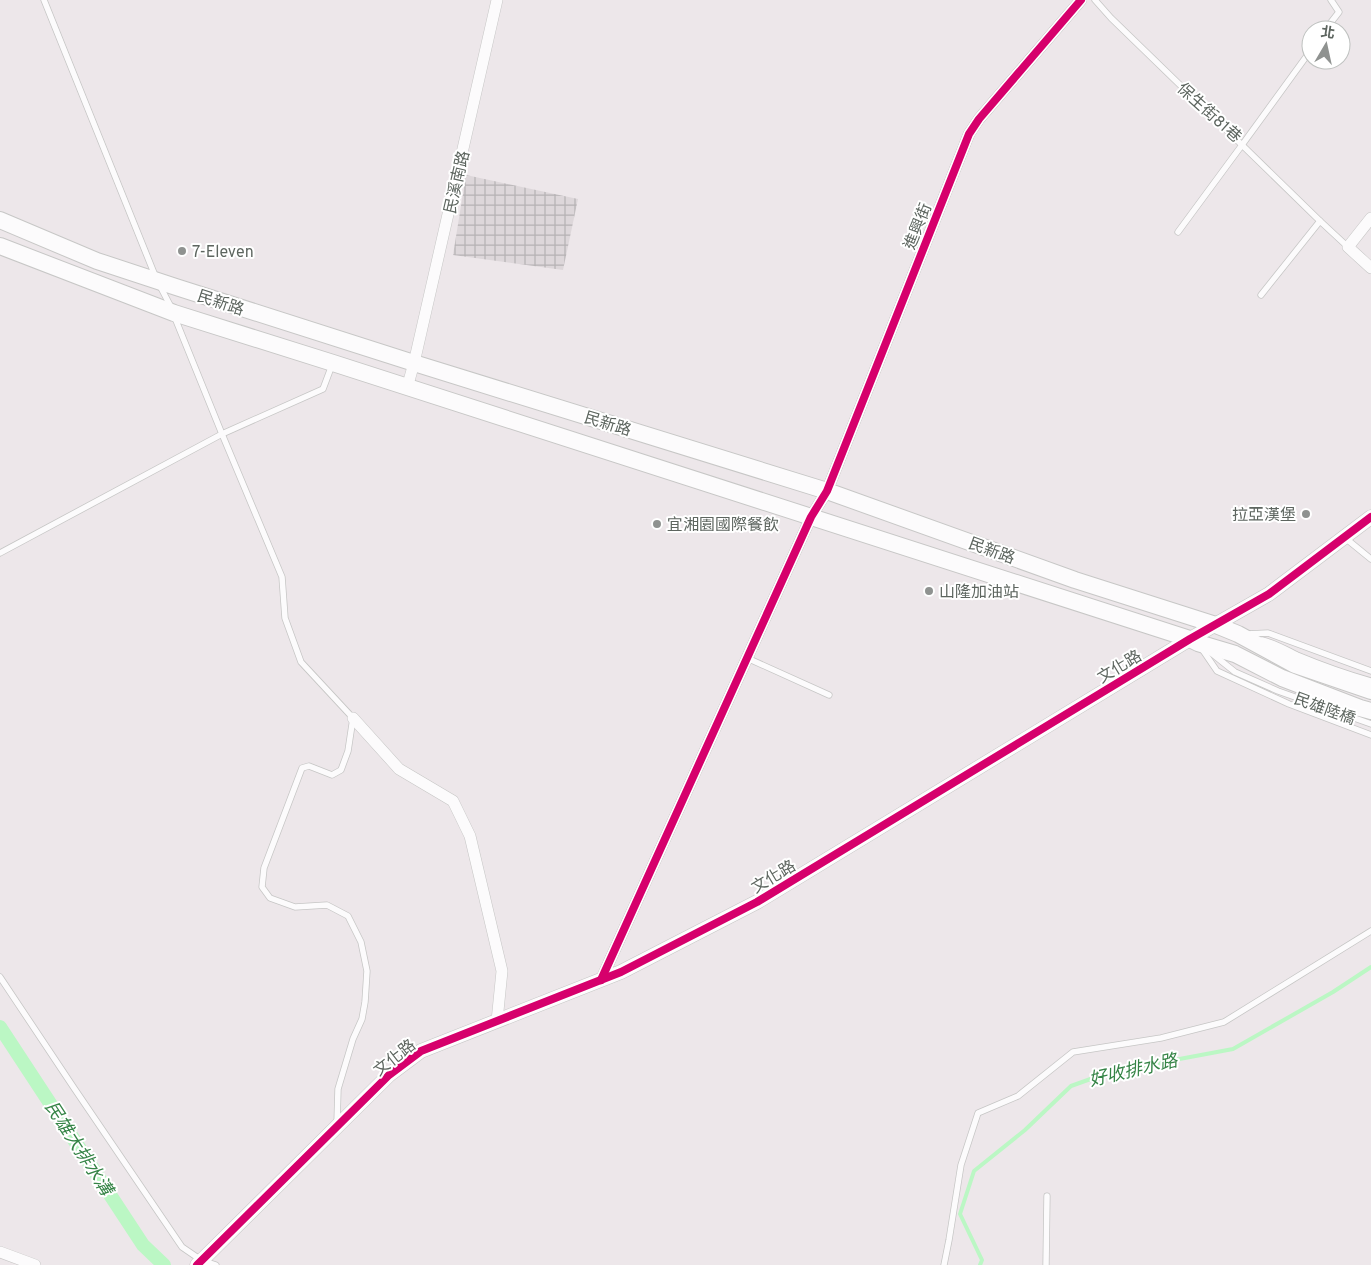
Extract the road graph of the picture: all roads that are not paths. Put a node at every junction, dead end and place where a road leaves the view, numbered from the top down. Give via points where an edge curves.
1 (44, 0) edge
2 (497, 0) edge
3 (1081, 0) edge
4 (1095, 0) edge
5 (1331, 0) edge
6 (1333, 20) edge
7 (1301, 64) edge
8 (1242, 145) junction
9 (1371, 218) edge
10 (0, 220) edge
11 (1320, 221) junction
12 (1178, 232) dead end
13 (0, 246) edge
14 (1348, 247) junction
15 (1371, 268) edge
16 (157, 281) junction
17 (1261, 295) dead end
18 (174, 313) junction
19 (333, 363) junction
20 (414, 364) junction
21 (407, 388) junction
22 (222, 434) junction
23 (827, 491) junction
24 (811, 517) junction
25 (1371, 517) edge
26 (1344, 537) junction
27 (0, 553) edge
28 (1371, 559) edge
29 (1216, 625) junction
30 (1238, 634) junction
31 (1194, 641) junction
32 (747, 658) junction
33 (1296, 660) junction
34 (1371, 671) edge
35 (1371, 681) edge
36 (1280, 685) junction
37 (1371, 691) edge
38 (828, 695) dead end
39 (1371, 711) edge
40 (353, 718) junction
41 (1371, 724) edge
42 (1371, 735) edge
43 (1371, 931) edge
44 (0, 977) edge
45 (601, 980) junction
46 (497, 1021) junction
47 (337, 1126) junction
48 (1047, 1196) dead end
49 (0, 1252) edge
50 (199, 1263) edge
51 (35, 1265) edge
52 (216, 1265) edge
53 (944, 1265) edge
54 (1046, 1265) edge

1 - 16 lane
2 - 20 street, 民溪南路
3 - 23 street, 進興街 via 968,134
4 - 8 lane, 保生街81巷
5 - 6 lane via 1339,12
7 - 8 lane, 保生街81巷
8 - 11 lane
8 - 12 lane
9 - 14 street
10 - 16 main road, 民新路 via 97,261
11 - 14 lane
11 - 17 lane
13 - 18 main road, 民新路
14 - 15 street
16 - 18 lane
16 - 20 main road, 民新路
18 - 19 main road, 民新路
18 - 22 lane
19 - 21 main road, 民新路
19 - 22 lane via 323,389
20 - 21 street, 民溪南路
20 - 23 main road, 民新路
21 - 24 main road, 民新路
22 - 27 lane
22 - 40 lane via 282,577 285,618 301,662
23 - 24 street, 進興街
23 - 29 main road, 民新路 via 1076,580
24 - 31 main road, 民新路
24 - 32 street, 進興街
25 - 26 street, 文化路
26 - 28 lane
26 - 29 street, 文化路 via 1269,594
29 - 30 main road, 民新路
29 - 31 street, 文化路
30 - 33 main road, 民雄陸橋
30 - 34 lane via 1268,633
31 - 36 main road, 民新路 via 1236,654
31 - 42 lane via 1217,671 1289,704
31 - 45 street, 文化路 via 757,902
32 - 38 lane
32 - 45 street, 進興街
33 - 35 lane
33 - 37 main road, 民雄陸橋
36 - 39 main road, 民雄陸橋
36 - 41 lane, 民雄陸橋
40 - 46 street via 399,769 453,801 470,836 502,970
40 - 47 lane via 348,751 341,770 332,775 309,766 302,768 264,868 262,887 270,898 294,907 327,905 348,916 362,942 368,971 365,1002 338,1089
43 - 53 lane via 1224,1022 1162,1038 1073,1052 1018,1096 978,1113 961,1165
44 - 50 lane via 182,1247
45 - 46 street, 文化路
46 - 47 street, 文化路 via 421,1051 389,1075
47 - 50 street, 文化路
48 - 54 lane
49 - 51 street
50 - 52 lane

